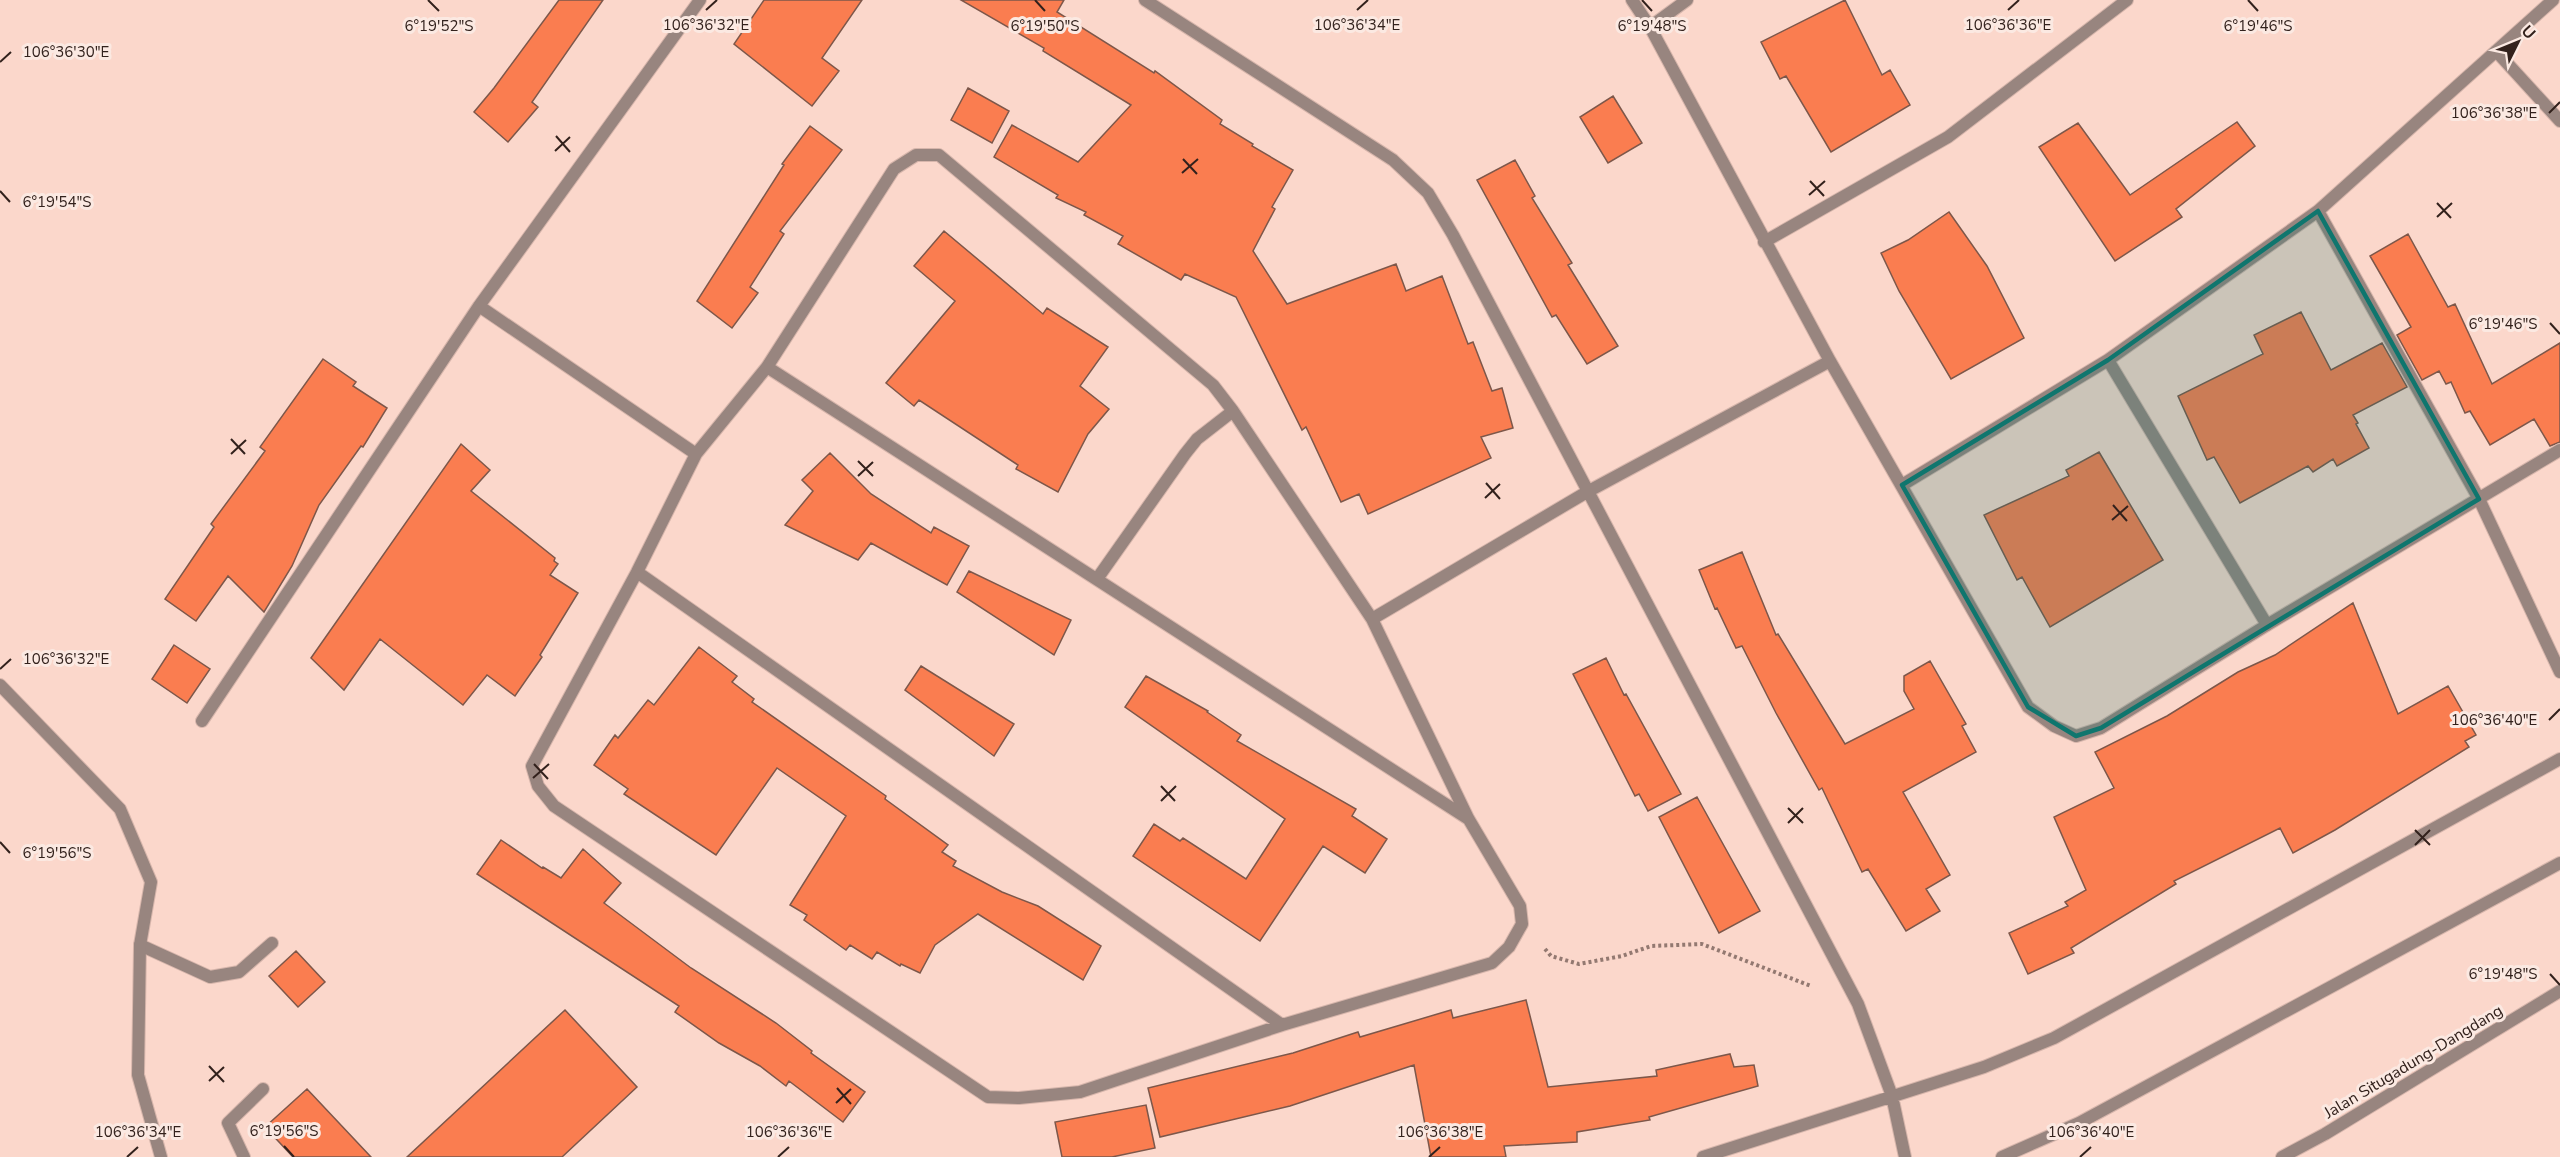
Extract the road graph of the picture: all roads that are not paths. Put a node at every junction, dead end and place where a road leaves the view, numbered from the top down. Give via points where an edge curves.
1 (700, 0) edge
2 (1144, 0) edge
3 (1632, 0) edge
4 (1687, 0) edge
5 (2127, 0) edge
6 (2553, 0) edge
7 (1650, 27) junction
8 (2496, 51) junction
9 (2560, 121) edge
10 (2318, 211) junction
11 (1764, 242) junction
12 (479, 306) junction
13 (2108, 360) junction
14 (1830, 361) junction
15 (767, 367) junction
16 (1233, 411) junction
17 (2560, 450) edge
18 (696, 454) junction
19 (1902, 485) junction
20 (1587, 492) junction
21 (2479, 499) junction
22 (637, 572) junction
23 (1096, 579) junction
24 (1372, 619) junction
25 (2267, 625) junction
26 (2560, 672) edge
27 (0, 685) edge
28 (202, 721) dead end
29 (2560, 759) edge
30 (1467, 818) junction
31 (2560, 863) edge
32 (272, 943) dead end
33 (140, 945) junction
34 (2560, 991) edge
35 (1282, 1024) junction
36 (263, 1089) dead end
37 (1893, 1096) junction
38 (161, 1157) edge
39 (244, 1157) edge
40 (1703, 1157) edge
41 (1905, 1157) edge
42 (2002, 1157) edge
43 (2282, 1157) edge

1 - 12 street
2 - 20 street via 1393,160 1428,193
3 - 7 street
4 - 7 street
5 - 11 street via 1948,138
6 - 8 street
7 - 11 street
8 - 9 street
8 - 10 street
10 - 13 street
10 - 21 street
11 - 14 street
12 - 18 street
12 - 28 street
13 - 19 street
13 - 25 street
14 - 19 street
14 - 20 street
15 - 16 street via 894,169 916,155 939,154 1213,385
15 - 18 street
15 - 23 street
16 - 23 street via 1185,454
16 - 24 street
17 - 21 street
18 - 22 street
19 - 25 street via 2028,707 2076,736 2101,728
20 - 24 street
20 - 37 street via 1858,1004
21 - 25 street
21 - 26 street
22 - 35 street
22 - 35 street via 532,766 538,786 554,806 988,1097 1080,1092
23 - 30 street
24 - 30 street
27 - 33 street via 120,809 151,882
29 - 37 street via 2054,1038 1984,1067
30 - 35 street via 1520,906 1522,924 1509,947 1492,963
31 - 42 street via 2079,1123
32 - 33 street via 239,972 210,977
33 - 38 street via 138,1075
34 - 43 street, Jalan Situgadung-Dangdang
36 - 39 street via 228,1123
37 - 40 street
37 - 41 street

